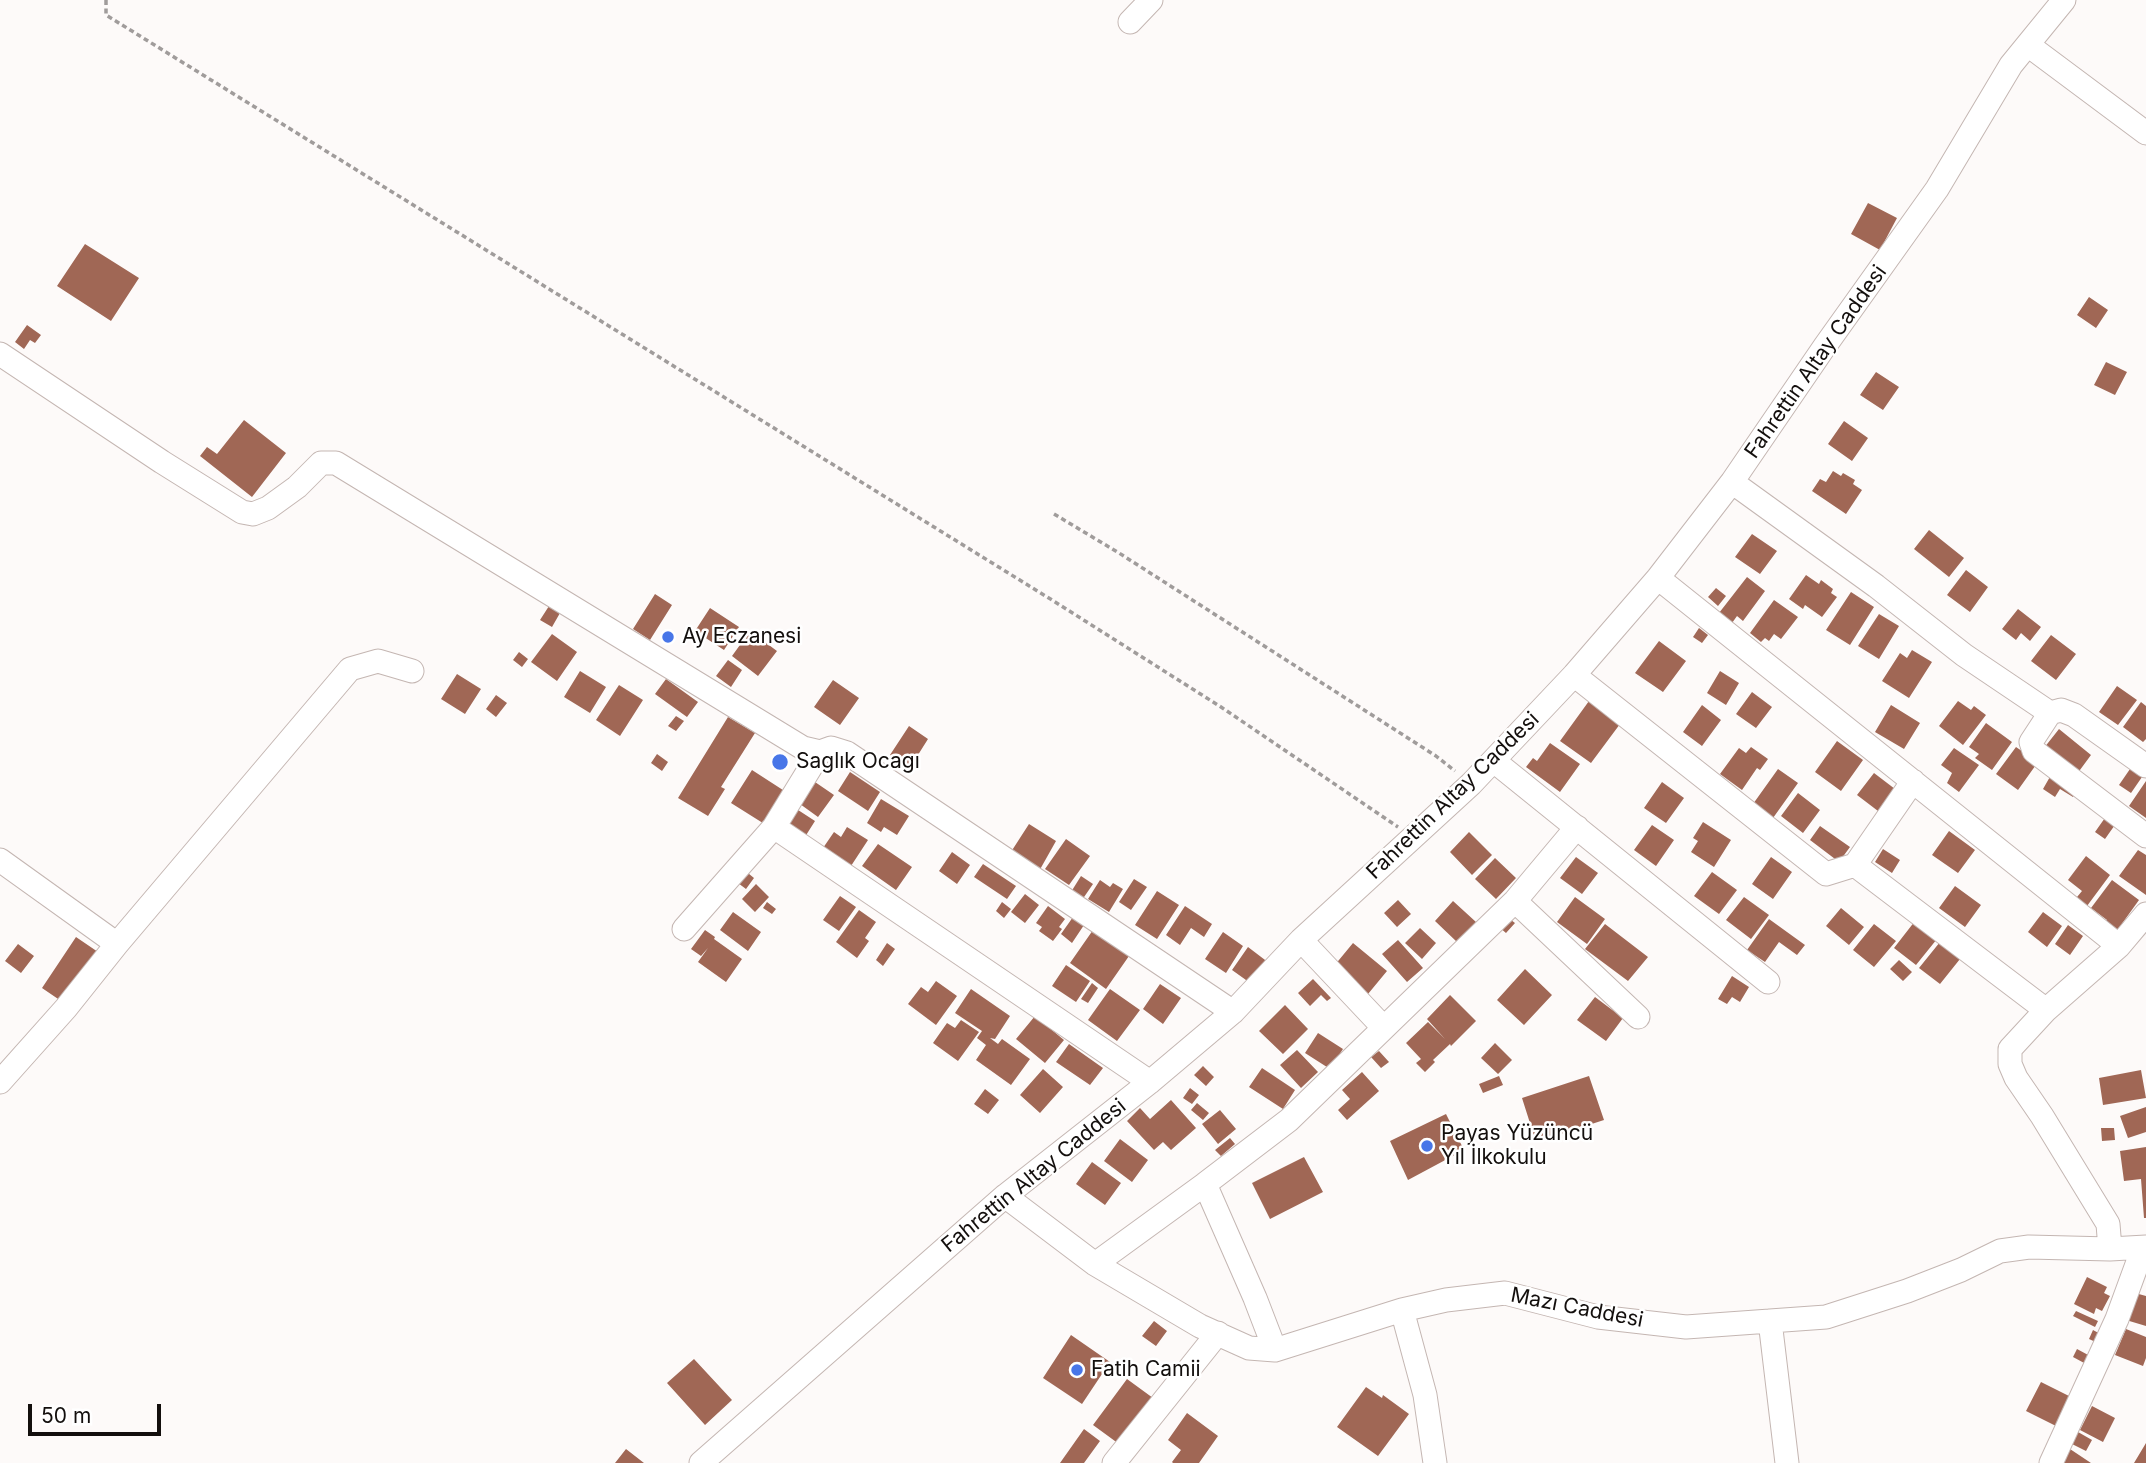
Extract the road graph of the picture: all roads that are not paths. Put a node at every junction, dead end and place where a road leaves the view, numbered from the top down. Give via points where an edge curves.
1 (1151, 0) edge
2 (2064, 0) edge
3 (1130, 22) dead end
4 (2028, 45) junction
5 (2146, 133) edge
6 (0, 354) edge
7 (1732, 482) junction
8 (1658, 578) junction
9 (412, 670) dead end
10 (1574, 675) junction
11 (2050, 713) junction
12 (820, 752) junction
13 (1494, 761) junction
14 (2146, 766) edge
15 (1913, 781) junction
16 (774, 827) junction
17 (1577, 827) junction
18 (2146, 836) edge
19 (0, 860) edge
20 (1855, 865) junction
21 (1516, 901) junction
22 (2146, 914) edge
23 (684, 929) dead end
24 (1301, 940) junction
25 (117, 944) junction
26 (2119, 946) junction
27 (1768, 982) dead end
28 (2046, 1010) junction
29 (1233, 1012) junction
30 (1638, 1017) dead end
31 (1382, 1027) junction
32 (0, 1082) edge
33 (1150, 1082) junction
34 (1205, 1184) junction
35 (1005, 1196) junction
36 (2145, 1247) edge
37 (2110, 1249) junction
38 (1095, 1264) junction
39 (1402, 1310) junction
40 (1770, 1321) junction
41 (1218, 1333) junction
42 (1275, 1350) junction
43 (701, 1463) edge
44 (1114, 1463) edge
45 (1435, 1463) edge
46 (1787, 1463) edge
47 (2051, 1463) edge

1 - 3 street
2 - 4 street, Fahrettin Altay Caddesi
4 - 5 street
4 - 7 street, Fahrettin Altay Caddesi via 2011,65 1937,189
6 - 12 street via 242,512 253,514 268,508 321,463 336,463 803,748
7 - 8 street, Fahrettin Altay Caddesi
7 - 11 street via 1964,655
8 - 10 street, Fahrettin Altay Caddesi
8 - 15 street
9 - 25 street via 378,661 350,669
10 - 13 street, Fahrettin Altay Caddesi
10 - 20 street via 1826,874
11 - 14 street via 2061,710 2074,715
11 - 18 street via 2031,742 2034,751
12 - 16 street
12 - 29 street via 831,748 847,753
13 - 17 street
13 - 24 street, Fahrettin Altay Caddesi
15 - 20 street
15 - 26 street
16 - 23 street
16 - 33 street
17 - 21 street
17 - 27 street
19 - 25 street
20 - 28 street
21 - 30 street
21 - 31 street
22 - 26 street
24 - 29 street, Fahrettin Altay Caddesi
24 - 31 street
25 - 32 street
26 - 28 street
28 - 37 street via 2010,1049 2010,1064 2108,1224
29 - 33 street, Fahrettin Altay Caddesi
31 - 34 street via 1289,1120
33 - 35 street, Fahrettin Altay Caddesi
34 - 38 street
34 - 42 street
35 - 38 street, Mazı Caddesi
35 - 43 street, Fahrettin Altay Caddesi
36 - 37 street, Mazı Caddesi
36 - 47 street
37 - 40 street, Mazı Caddesi via 2000,1251 1908,1291 1826,1317
38 - 41 street, Mazı Caddesi
39 - 40 street, Mazı Caddesi via 1505,1293 1598,1317 1686,1327
39 - 42 street, Mazı Caddesi
39 - 45 street via 1425,1395
40 - 46 street
41 - 42 street, Mazı Caddesi via 1249,1348
41 - 44 street

